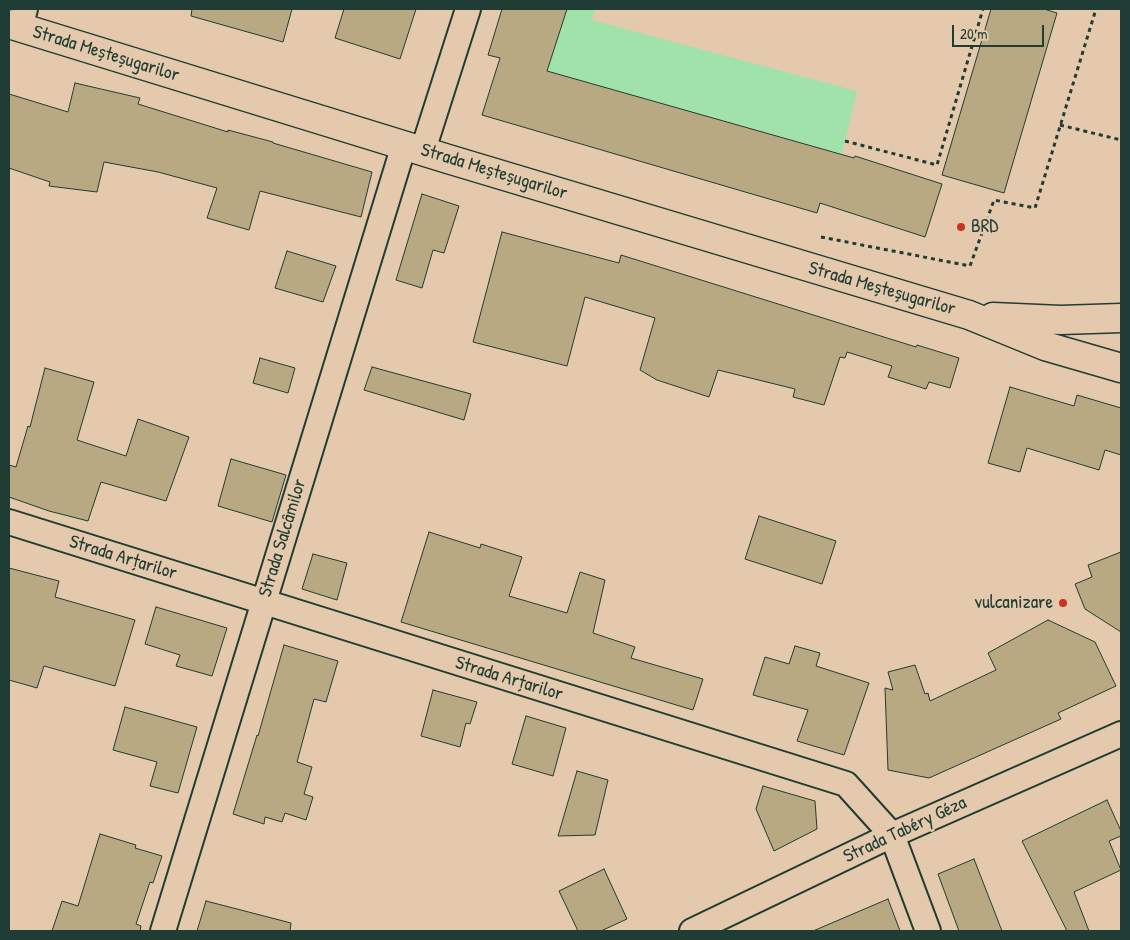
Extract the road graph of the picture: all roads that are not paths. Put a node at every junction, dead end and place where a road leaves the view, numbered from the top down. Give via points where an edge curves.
1 (468, 9) edge
2 (18, 20) edge
3 (414, 148) junction
4 (969, 315) junction
5 (1121, 318) edge
6 (1121, 368) edge
7 (9, 522) edge
8 (263, 602) junction
9 (1121, 734) edge
10 (892, 835) junction
11 (164, 931) edge
12 (692, 931) edge
13 (928, 931) edge

1 - 3 street, Strada Salcâmilor
2 - 3 main road, Strada Meșteșugarilor
3 - 4 main road, Strada Meșteșugarilor
3 - 8 street, Strada Salcâmilor
4 - 5 main road, Strada Meșteșugarilor via 1061,320
4 - 6 main road, Strada Meșteșugarilor via 1045,346
7 - 8 street, Strada Arțarilor
8 - 10 street, Strada Arțarilor via 846,784
8 - 11 street, Strada Salcâmilor
9 - 10 street, Strada Tabéry Géza
10 - 12 street, Strada Tabéry Géza
10 - 13 street, Strada Arțarilor

